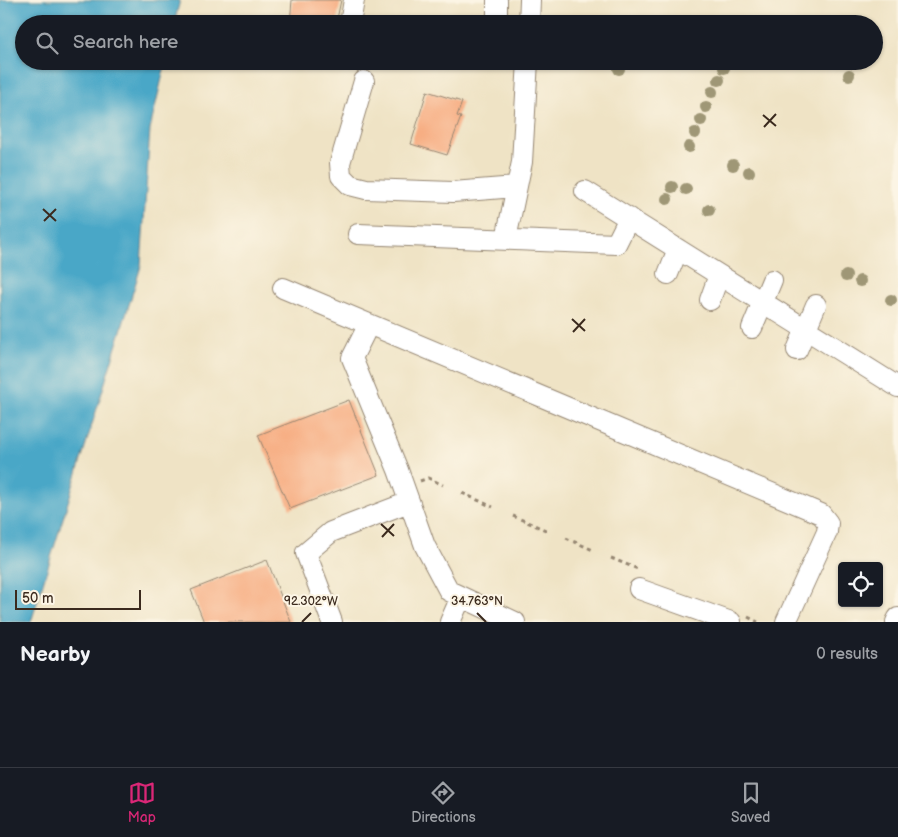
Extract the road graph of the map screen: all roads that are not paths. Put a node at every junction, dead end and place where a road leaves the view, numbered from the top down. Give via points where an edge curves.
1 (354, 0) edge
2 (497, 0) edge
3 (530, 0) edge
4 (352, 15) edge
5 (497, 15) edge
6 (529, 15) edge
7 (527, 70) edge
8 (364, 81) dead end
9 (516, 187) junction
10 (585, 191) dead end
11 (629, 218) junction
12 (358, 234) dead end
13 (506, 240) junction
14 (678, 249) junction
15 (668, 274) dead end
16 (720, 275) junction
17 (772, 280) dead end
18 (283, 288) dead end
19 (710, 300) dead end
20 (763, 302) junction
21 (816, 305) dead end
22 (369, 324) junction
23 (752, 328) dead end
24 (806, 329) junction
25 (797, 350) dead end
26 (898, 387) edge
27 (409, 502) junction
28 (639, 579) road end
29 (461, 597) junction
30 (898, 618) edge
31 (739, 619) edge
32 (332, 622) edge
33 (450, 622) edge
34 (514, 622) edge
35 (786, 622) edge
36 (896, 622) edge

1 - 4 street
2 - 5 street
3 - 6 street
7 - 9 street via 522,162
8 - 9 street via 340,163 341,176 350,185 366,189 452,192
9 - 13 street
10 - 11 street
11 - 13 street via 616,244
11 - 14 street
12 - 13 street
14 - 15 street
14 - 16 street
16 - 19 street
16 - 20 street
17 - 20 street
18 - 22 street
20 - 23 street
20 - 24 street
21 - 24 street
22 - 27 street via 352,358
22 - 35 street via 822,514 828,523 827,532
24 - 25 street
24 - 26 street
27 - 29 street via 426,546 449,590
27 - 32 street via 331,532 306,553
28 - 31 street
29 - 33 street
29 - 34 street
30 - 36 street

